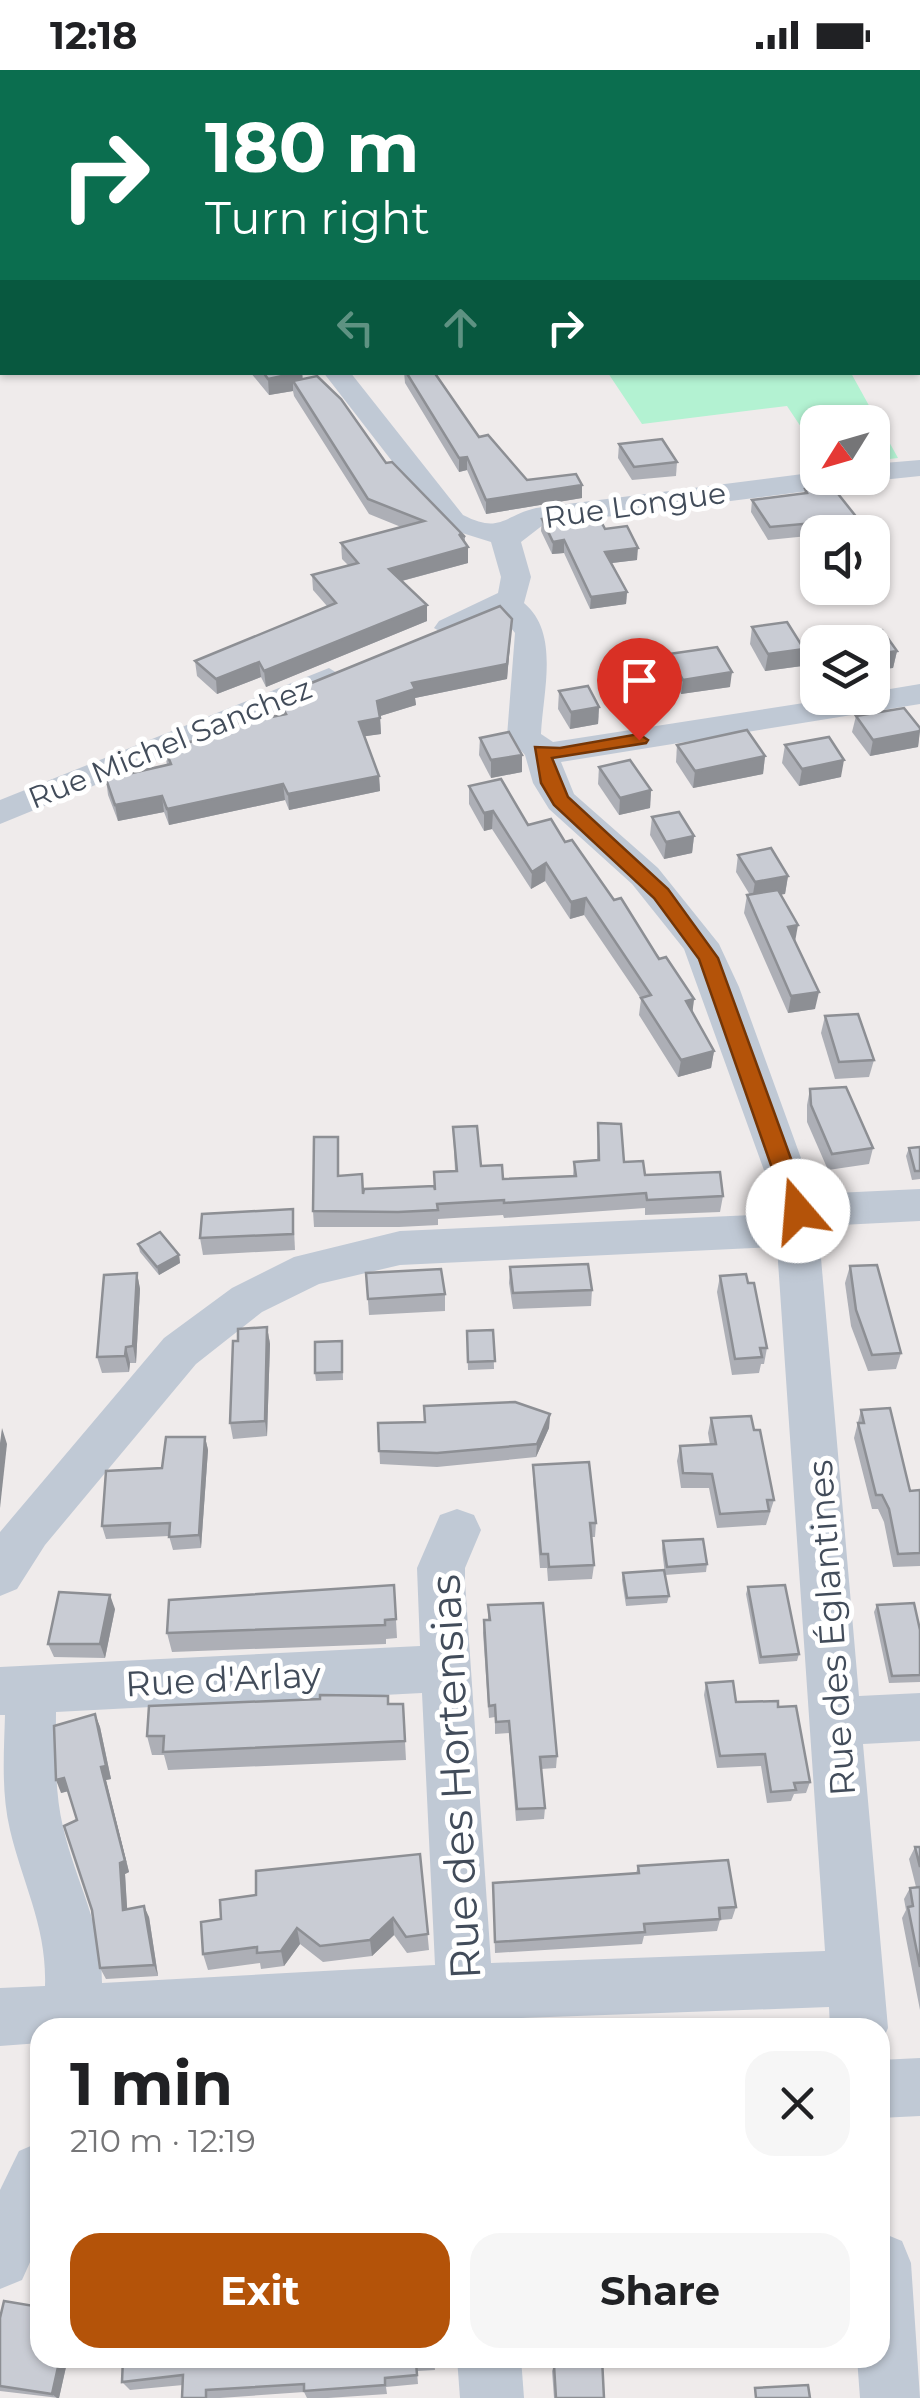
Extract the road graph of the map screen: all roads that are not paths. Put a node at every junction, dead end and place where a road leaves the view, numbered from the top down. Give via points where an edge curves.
1 (338, 375) edge
2 (920, 468) edge
3 (890, 472) edge
4 (800, 483) edge
5 (508, 536) junction
6 (506, 603) junction
7 (421, 640) edge
8 (355, 667) edge
9 (920, 694) edge
10 (541, 751) junction
11 (0, 813) edge
12 (920, 1205) edge
13 (800, 1220) junction
14 (457, 1530) dead end
15 (0, 1574) edge
16 (446, 1668) junction
17 (16, 1690) edge
18 (920, 1717) edge
19 (838, 1721) junction
20 (856, 2003) edge
21 (466, 2010) edge
22 (0, 2017) edge
23 (30, 2018) edge
24 (73, 2018) edge
25 (152, 2018) edge
26 (920, 2087) edge
27 (890, 2088) edge
28 (30, 2194) edge
29 (0, 2258) edge
30 (490, 2368) edge
31 (889, 2368) edge
32 (492, 2398) edge
33 (892, 2398) edge

1 - 5 street via 453,520
2 - 3 street
4 - 5 street, Rue Longue via 558,512 527,521
5 - 6 street, Rue Longue via 516,586
6 - 7 street
6 - 10 street, Rue des Églantines via 530,627 522,730
8 - 11 street, Rue Michel Sanchez
9 - 10 street via 570,752
10 - 13 street, Rue des Églantines via 561,801 661,893 708,958
12 - 13 street
13 - 15 street via 400,1248 309,1269 238,1306 180,1352 28,1530
13 - 19 street, Rue des Églantines
14 - 16 street, Rue des Hortensias via 441,1568
16 - 17 street, Rue d'Arlay
16 - 21 street, Rue des Hortensias
17 - 24 street via 37,1830 74,1945
18 - 19 street
19 - 20 street, Rue des Églantines
20 - 21 street
21 - 25 street
22 - 23 street
26 - 27 street
28 - 29 street
30 - 32 street
31 - 33 street

